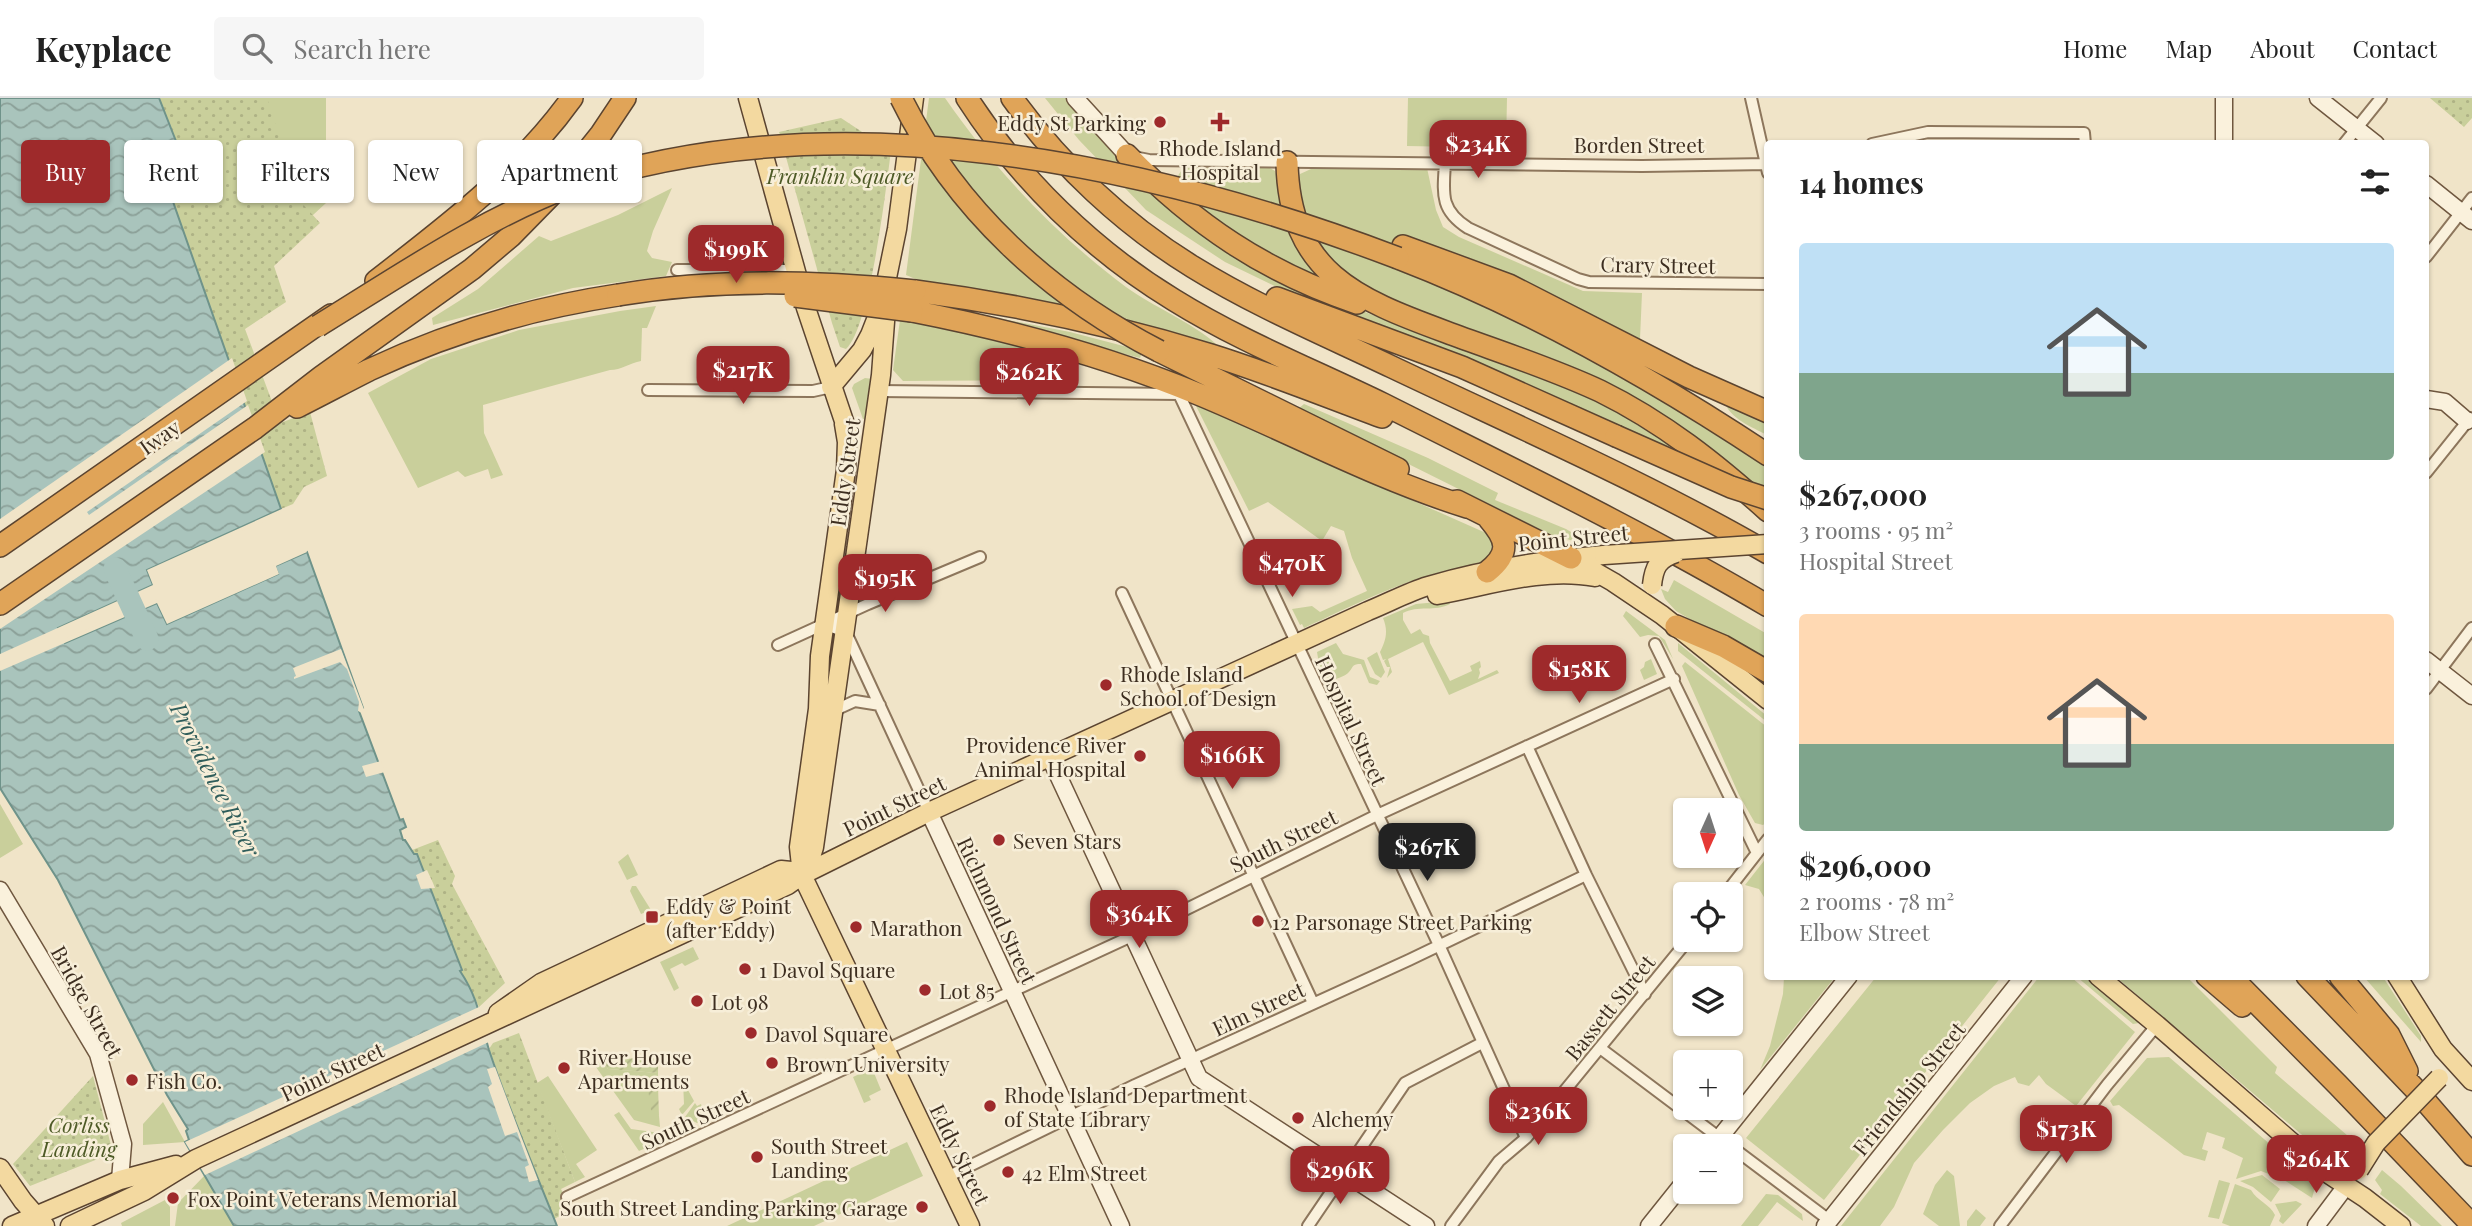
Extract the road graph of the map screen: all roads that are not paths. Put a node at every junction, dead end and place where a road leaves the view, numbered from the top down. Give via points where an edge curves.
1 (572, 98) edge
2 (625, 98) edge
3 (748, 98) edge
4 (901, 98) edge
5 (914, 98) edge
6 (967, 98) edge
7 (1012, 98) edge
8 (1075, 98) edge
9 (1751, 98) edge
10 (2224, 98) edge
11 (2318, 98) edge
12 (2381, 98) edge
13 (2357, 128) junction
14 (2084, 138) edge
15 (1891, 140) edge
16 (2224, 140) edge
17 (2347, 140) edge
18 (2371, 140) edge
19 (1764, 154) edge
20 (1127, 155) junction
21 (1287, 162) junction
22 (1445, 163) junction
23 (1764, 167) edge
24 (2429, 186) edge
25 (2472, 198) edge
26 (2466, 217) edge
27 (1401, 252) junction
28 (1172, 254) junction
29 (2429, 254) edge
30 (677, 270) dead end
31 (795, 270) junction
32 (887, 280) junction
33 (1764, 284) edge
34 (913, 301) junction
35 (1412, 320) junction
36 (318, 326) junction
37 (347, 370) junction
38 (831, 387) junction
39 (648, 390) dead end
40 (879, 391) junction
41 (2429, 399) edge
42 (1764, 410) edge
43 (1280, 420) junction
44 (2470, 421) edge
45 (844, 424) junction
46 (1764, 452) edge
47 (1485, 456) junction
48 (2429, 469) edge
49 (1764, 498) edge
50 (863, 500) junction
51 (1764, 508) edge
52 (1488, 517) junction
53 (1764, 544) edge
54 (0, 546) edge
55 (1682, 551) junction
56 (1764, 551) edge
57 (980, 557) dead end
58 (1571, 558) junction
59 (1488, 572) junction
60 (1613, 582) junction
61 (1122, 593) dead end
62 (1388, 603) junction
63 (0, 604) edge
64 (1764, 604) edge
65 (847, 614) junction
66 (1669, 620) junction
67 (824, 624) junction
68 (2472, 628) edge
69 (844, 633) junction
70 (1295, 644) junction
71 (1655, 644) dead end
72 (778, 645) dead end
73 (2429, 662) edge
74 (1764, 670) edge
75 (2440, 671) junction
76 (1674, 679) junction
77 (2429, 685) edge
78 (2472, 696) edge
79 (1764, 697) edge
80 (1173, 702) junction
81 (880, 705) junction
82 (833, 711) junction
83 (1527, 746) junction
84 (1050, 758) junction
85 (929, 812) junction
86 (1377, 816) junction
87 (1764, 844) edge
88 (1757, 853) junction
89 (802, 875) junction
90 (1586, 875) junction
91 (1254, 876) junction
92 (1734, 882) edge
93 (0, 890) edge
94 (1134, 935) junction
95 (1439, 945) junction
96 (1678, 952) edge
97 (1846, 980) edge
98 (2021, 980) edge
99 (2103, 980) edge
100 (2212, 980) edge
101 (2234, 980) edge
102 (2311, 980) edge
103 (2343, 980) edge
104 (2400, 980) edge
105 (1012, 991) junction
106 (1645, 994) junction
107 (1313, 1003) junction
108 (2157, 1025) junction
109 (1482, 1043) junction
110 (1600, 1048) junction
111 (885, 1051) junction
112 (1190, 1061) junction
113 (2465, 1063) edge
114 (2472, 1081) edge
115 (2338, 1085) junction
116 (2415, 1089) junction
117 (1071, 1118) junction
118 (1707, 1134) edge
119 (1723, 1134) edge
120 (1526, 1138) junction
121 (2472, 1155) edge
122 (196, 1159) junction
123 (1743, 1161) edge
124 (0, 1168) edge
125 (1344, 1171) junction
126 (947, 1177) junction
127 (120, 1180) junction
128 (2346, 1186) junction
129 (1673, 1196) edge
130 (567, 1197) dead end
131 (41, 1221) edge
132 (1827, 1223) edge
133 (2006, 1224) edge
134 (2472, 1225) edge
135 (12, 1226) edge
136 (70, 1226) edge
137 (970, 1226) edge
138 (1121, 1226) edge
139 (1308, 1226) edge
140 (1426, 1226) edge
141 (1451, 1226) edge
142 (1648, 1226) edge
143 (2316, 1226) edge
144 (2401, 1226) edge

1 - 36 highway, bridge via 527,153 485,194
2 - 37 highway, bridge via 586,154 527,221
3 - 31 main road
4 - 43 highway, bridge via 954,183 993,229 1043,275 1122,331
5 - 32 main road, Eddy Street
6 - 47 highway via 999,144 1046,197 1145,281 1215,323
7 - 28 highway via 1084,182
8 - 20 street
9 - 19 street
10 - 16 street
11 - 13 street
12 - 13 street
13 - 17 street
13 - 18 street
14 - 15 street via 1928,132
20 - 21 street, Borden Street via 1145,160
20 - 35 highway via 1182,208 1244,252 1320,289
21 - 22 street, Borden Street
21 - 35 highway via 1293,210 1304,238 1323,265 1345,287
22 - 23 street, Borden Street
22 - 33 street, Crary Street via 1443,193 1454,219 1578,279
24 - 26 street
25 - 26 street
26 - 29 street
27 - 36 highway, bridge via 1339,225 1124,172 998,150 871,140 802,140 687,152 574,184 468,234
27 - 42 highway via 1519,290
27 - 46 highway via 1609,358
28 - 49 highway, bridge via 1472,371 1731,488
28 - 56 highway via 1256,302 1633,482
30 - 31 street
31 - 38 main road
32 - 38 main road, Eddy Street via 870,335 858,357
32 - 40 main road, Eddy Street
34 - 37 highway, bridge via 820,283 683,285 544,309
34 - 43 highway
34 - 47 highway via 1052,314 1185,348 1251,368
35 - 51 highway via 1620,401 1700,452
36 - 54 highway, Iway
37 - 63 highway
38 - 39 street via 813,391
38 - 45 main road
40 - 50 main road, Eddy Street
40 - 70 street, Hospital Street via 1179,394
41 - 44 street via 2445,402
43 - 52 highway via 1407,474
44 - 48 street
45 - 50 main road via 862,468
45 - 67 main road, Eddy Street via 847,460
47 - 64 highway via 1612,519
50 - 65 main road, Eddy Street
52 - 58 highway
52 - 59 highway via 1504,541 1499,563
53 - 55 main road, Point Street, bridge
55 - 58 main road, Point Street, bridge
55 - 66 main road, bridge via 1662,558 1656,567 1654,596
57 - 65 street
58 - 59 main road, Point Street
58 - 60 main road
59 - 62 main road, Point Street via 1426,586
60 - 62 main road, Point Street via 1572,573 1536,576
60 - 66 main road
61 - 80 street
62 - 70 main road, Point Street
65 - 67 street
65 - 69 main road, Eddy Street
66 - 74 highway
66 - 79 main road
67 - 69 street
67 - 72 street
67 - 89 main road, Eddy Street via 818,709 799,847
68 - 75 street
69 - 81 street, Richmond Street
69 - 82 main road, Eddy Street
70 - 80 main road, Point Street
70 - 86 street, Hospital Street
71 - 76 street
73 - 75 street
75 - 77 street
75 - 78 street
76 - 83 street, South Street
76 - 88 street
80 - 84 main road, Point Street
80 - 91 street
81 - 82 street via 855,701
81 - 85 street, Richmond Street
82 - 89 main road, Eddy Street via 814,847
83 - 86 street, South Street
83 - 90 street
84 - 85 main road, Point Street
84 - 94 street
85 - 89 main road, Point Street
85 - 105 street, Richmond Street
86 - 91 street, South Street
86 - 95 street, Hospital Street
87 - 88 street
88 - 92 street
89 - 111 main road, Eddy Street
89 - 122 main road, Point Street via 782,870 541,983 486,1024
90 - 95 street, Elm Street
90 - 106 street
91 - 94 street, South Street
91 - 107 street
93 - 127 street, Bridge Street via 98,1054 123,1144
94 - 105 street, South Street
94 - 112 street
95 - 107 street, Elm Street
95 - 109 street, Hospital Street
96 - 106 street, Bassett Street
97 - 119 street
98 - 132 street, Friendship Street
99 - 108 main road
100 - 115 highway
101 - 115 highway
102 - 116 highway
103 - 116 highway via 2389,1035
104 - 113 main road via 2443,1049
105 - 111 street, South Street
105 - 117 street, Richmond Street
106 - 110 street, Bassett Street
107 - 112 street, Elm Street
108 - 128 main road
108 - 133 street via 2107,1084
109 - 120 street, Hospital Street
109 - 125 street via 1405,1083
110 - 118 street
110 - 120 street, Bassett Street
111 - 126 main road, Eddy Street
111 - 130 street, South Street
112 - 117 street, Elm Street
112 - 125 street via 1199,1077
113 - 114 main road
113 - 128 main road, bridge via 2439,1078 2376,1143
115 - 134 highway
116 - 121 highway
117 - 126 street, Elm Street
117 - 138 street, Richmond Street
120 - 141 street, Bassett Street via 1499,1161
122 - 127 main road
122 - 136 main road via 144,1191
123 - 132 street
124 - 131 main road
125 - 139 street
125 - 140 street
126 - 137 main road, Eddy Street
127 - 131 main road
128 - 143 street
128 - 144 main road
129 - 142 street
131 - 135 main road

